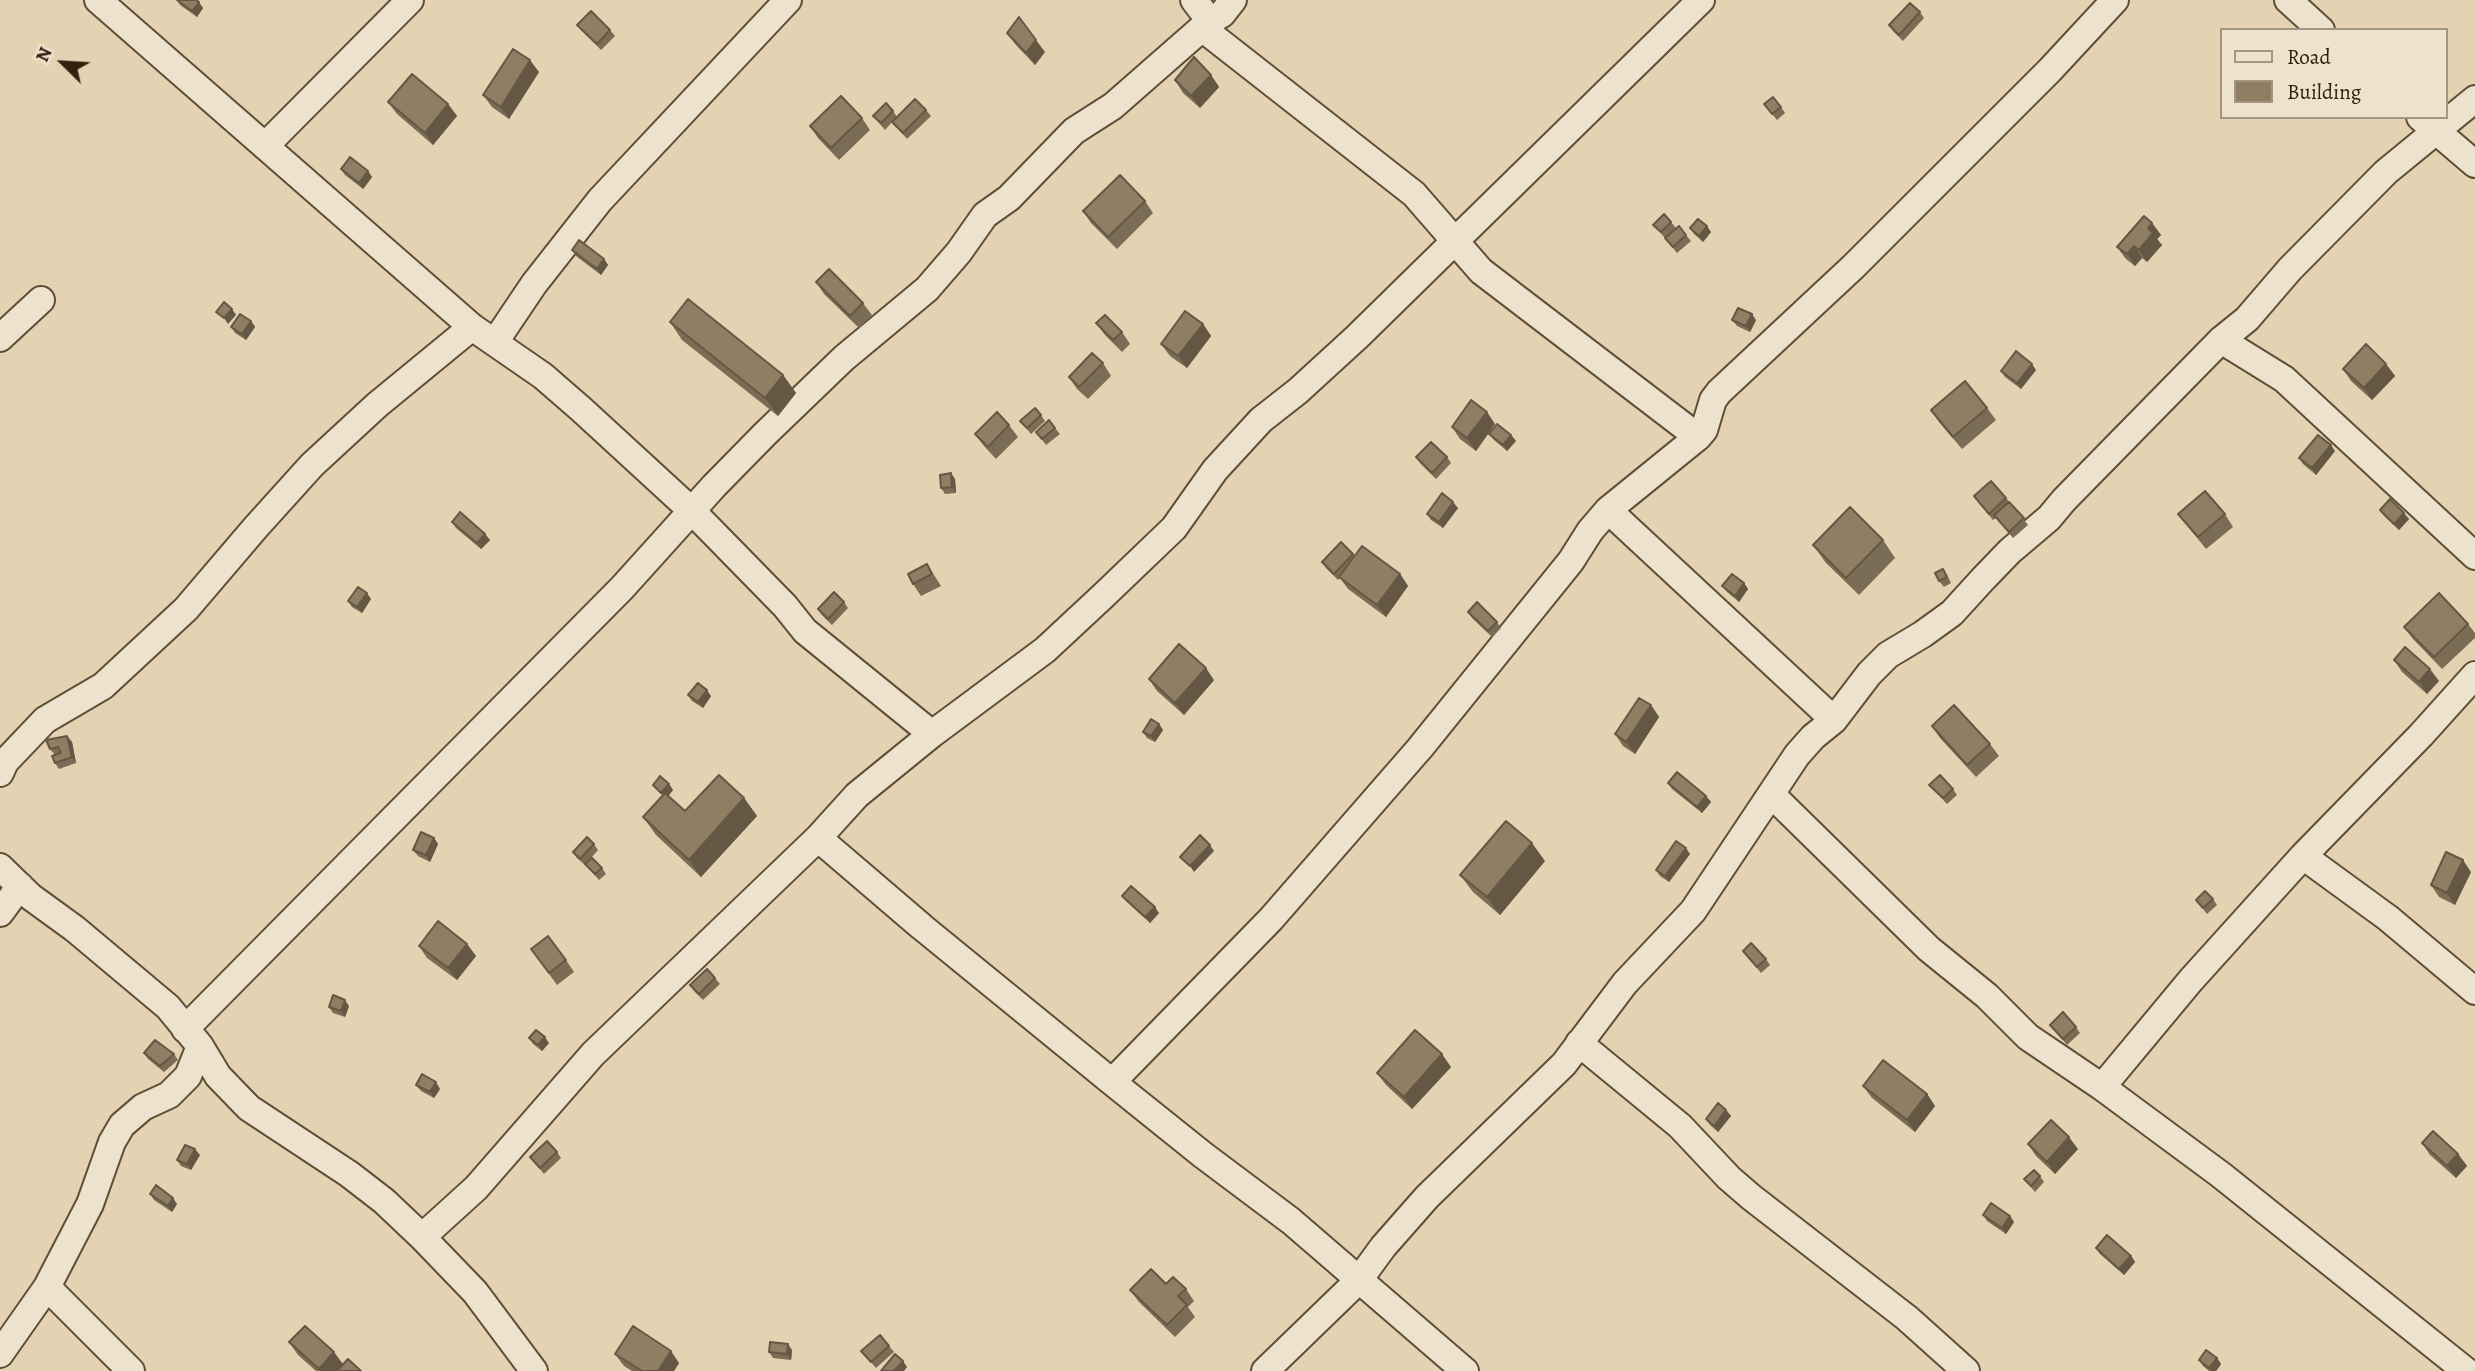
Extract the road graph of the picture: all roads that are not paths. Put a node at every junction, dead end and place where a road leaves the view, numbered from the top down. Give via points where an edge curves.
1 (98, 0) edge
2 (410, 0) edge
3 (788, 0) edge
4 (1233, 0) edge
5 (1701, 0) edge
6 (2115, 0) edge
7 (2288, 0) edge
8 (1202, 16) edge
9 (2319, 28) edge
10 (2475, 99) edge
11 (2447, 114) edge
12 (2428, 125) edge
13 (265, 146) junction
14 (2475, 164) edge
15 (1455, 242) junction
16 (41, 300) dead end
17 (472, 327) junction
18 (0, 338) edge
19 (2221, 341) junction
20 (495, 342) junction
21 (1698, 437) junction
22 (1608, 510) junction
23 (692, 511) junction
24 (2475, 555) edge
25 (2475, 675) edge
26 (1834, 720) junction
27 (932, 734) junction
28 (0, 772) edge
29 (1771, 794) junction
30 (818, 838) junction
31 (2303, 856) junction
32 (0, 867) edge
33 (20, 886) junction
34 (0, 913) edge
35 (2475, 991) edge
36 (192, 1037) junction
37 (1579, 1042) junction
38 (1112, 1082) junction
39 (2102, 1087) junction
40 (422, 1237) junction
41 (1359, 1280) junction
42 (47, 1287) junction
43 (0, 1354) edge
44 (131, 1371) edge
45 (534, 1371) edge
46 (1265, 1371) edge
47 (1465, 1371) edge
48 (1966, 1371) edge
49 (2466, 1371) edge

1 - 13 street
2 - 13 street
3 - 20 street via 600,200
4 - 8 street via 1222,14
5 - 15 street
6 - 21 street via 1853,267 1719,392
7 - 9 street
8 - 15 street via 1414,194
8 - 23 street via 1113,106 1074,131 1009,198 985,215 926,289 816,384
10 - 11 street
12 - 14 street
12 - 19 street via 2247,319
13 - 17 street
15 - 21 street via 1481,271
15 - 27 street via 1357,337 1261,420 1215,470 1174,528 1103,596 1045,650
16 - 18 street
17 - 20 street
17 - 28 street via 312,466 186,609 103,686 46,720
19 - 24 street via 2284,379
19 - 26 street via 1952,613 1888,655
20 - 23 street via 543,376
21 - 22 street
22 - 26 street
22 - 38 street via 1420,748 1271,919
23 - 27 street via 805,631
23 - 36 street
25 - 31 street
26 - 29 street via 1797,755
27 - 30 street via 857,795
29 - 37 street via 1693,911
29 - 39 street via 1928,949 1987,996 2028,1037
30 - 38 street
30 - 40 street via 593,1054 476,1188
31 - 35 street via 2388,918
31 - 39 street via 2190,980
32 - 33 street
33 - 34 street
33 - 36 street via 168,1007
36 - 40 street via 218,1076 249,1108 349,1174
36 - 42 street via 188,1076 169,1095 143,1107 122,1125 112,1142 90,1204
37 - 41 street via 1535,1094 1427,1197
37 - 48 street via 1681,1126 1751,1197 1907,1318
38 - 41 street
39 - 49 street via 2301,1237
40 - 45 street via 475,1292
41 - 46 street
41 - 47 street
42 - 43 street
42 - 44 street

